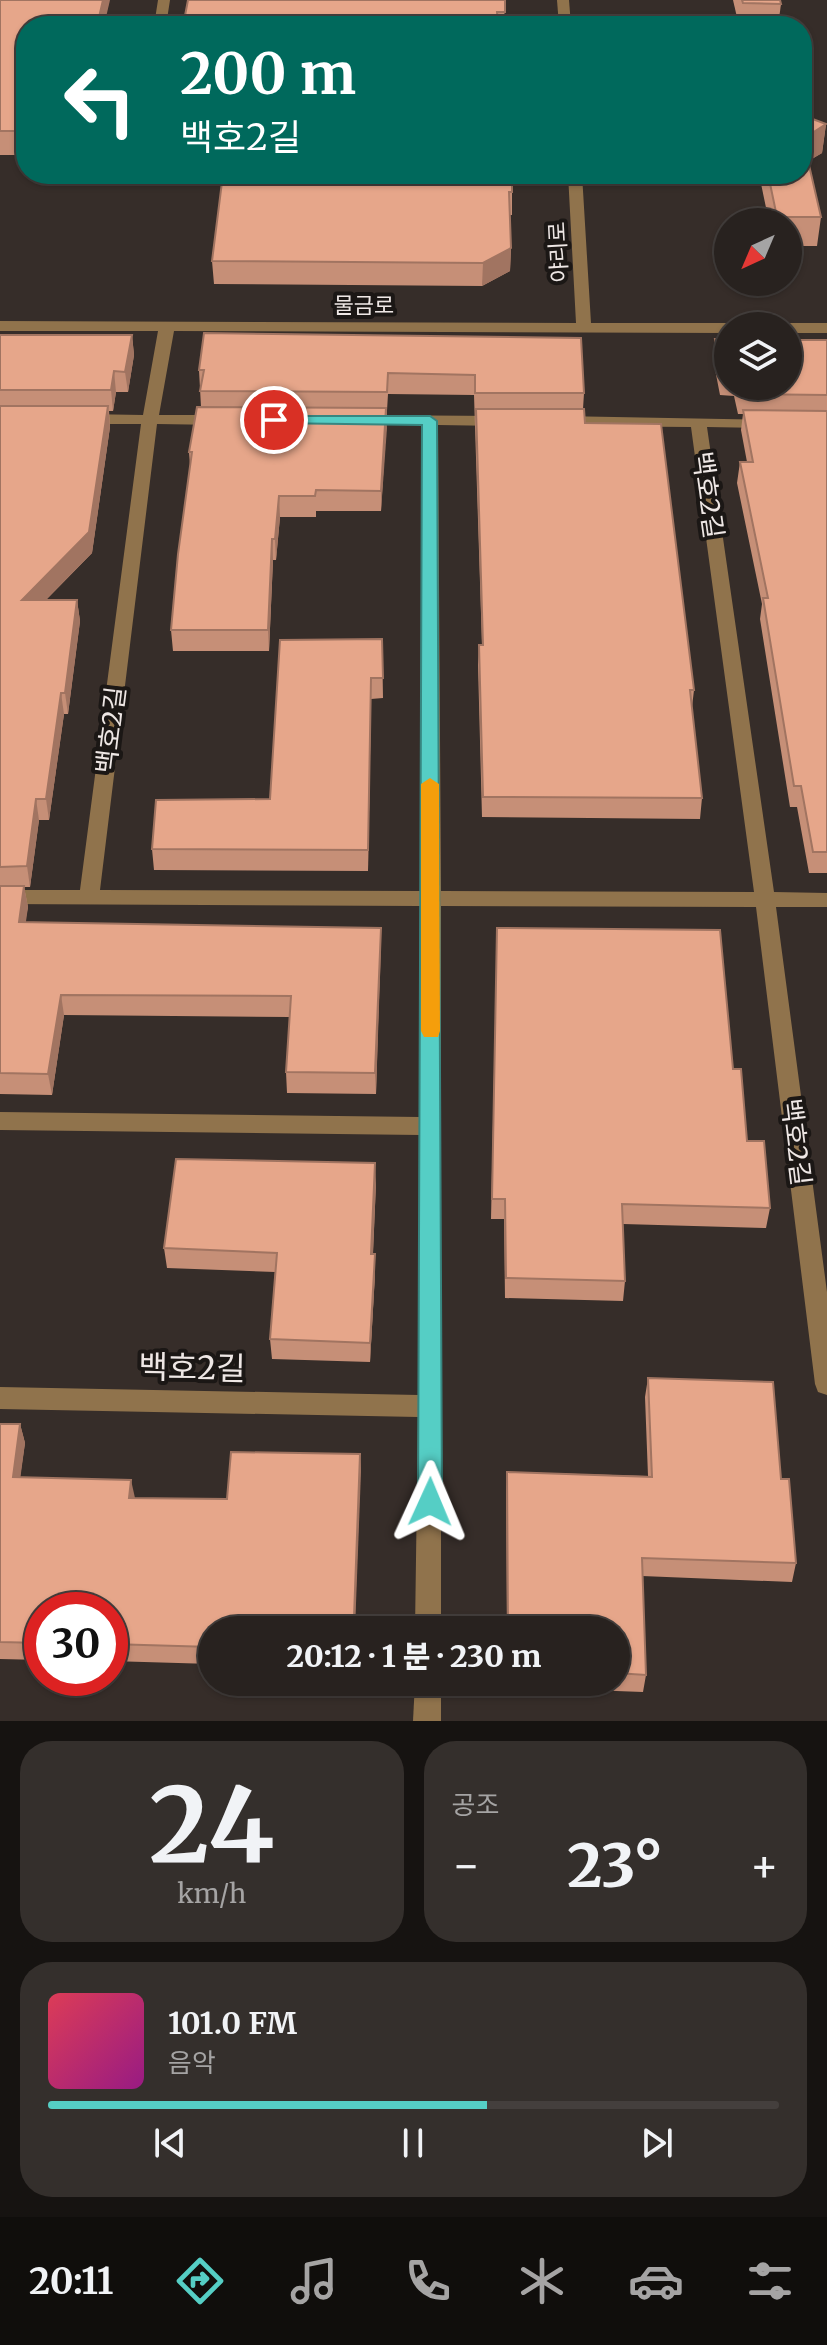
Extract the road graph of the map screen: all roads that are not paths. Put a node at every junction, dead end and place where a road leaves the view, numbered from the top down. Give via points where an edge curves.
1 (576, 184) edge
2 (0, 326) edge
3 (167, 327) junction
4 (584, 327) junction
5 (714, 328) edge
6 (802, 328) edge
7 (827, 328) edge
8 (60, 419) edge
9 (150, 419) junction
10 (243, 420) edge
11 (336, 420) edge
12 (430, 421) junction
13 (698, 422) junction
14 (784, 423) edge
15 (0, 897) edge
16 (89, 898) junction
17 (430, 899) junction
18 (765, 900) junction
19 (827, 900) edge
20 (0, 1121) edge
21 (431, 1126) junction
22 (827, 1384) edge
23 (0, 1398) edge
24 (431, 1406) junction
25 (428, 1616) edge
26 (428, 1696) edge
27 (427, 1721) edge

1 - 4 street, 야리로
2 - 3 street, 물금로
3 - 4 street, 물금로
3 - 9 street, 백호2길
4 - 5 street, 물금로
6 - 7 street
8 - 9 street
9 - 10 street
9 - 16 street, 백호2길
11 - 12 street, 백호2길
12 - 13 street, 백호2길
12 - 17 street
13 - 14 street, 백호2길
13 - 18 street, 백호2길
15 - 16 street
16 - 17 street
17 - 18 street
17 - 21 street
18 - 19 street
18 - 22 street, 백호2길
20 - 21 street
21 - 24 street
23 - 24 street, 백호2길
24 - 25 street
26 - 27 street

